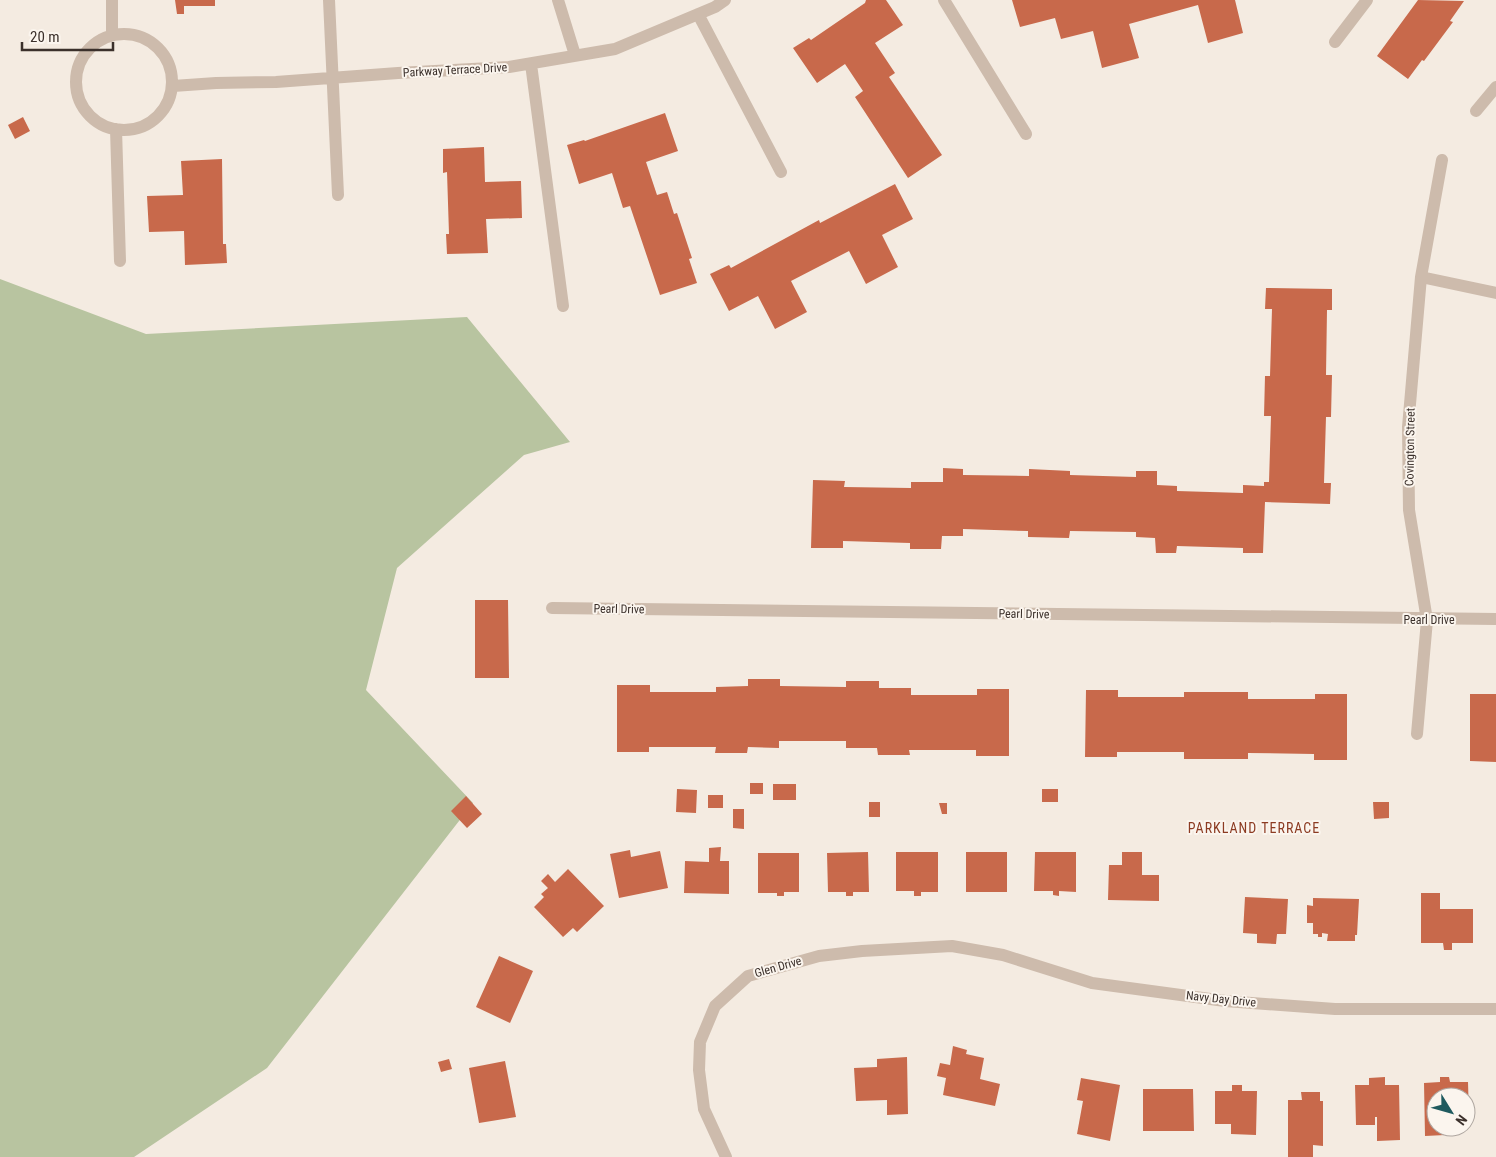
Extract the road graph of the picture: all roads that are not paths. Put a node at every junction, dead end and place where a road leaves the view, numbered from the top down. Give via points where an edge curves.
1 (112, 0) edge
2 (329, 0) edge
3 (558, 0) edge
4 (725, 0) edge
5 (944, 0) edge
6 (1367, 0) edge
7 (698, 14) junction
8 (112, 34) junction
9 (1335, 42) dead end
10 (575, 55) junction
11 (531, 64) junction
12 (332, 78) junction
13 (172, 86) junction
14 (1496, 87) edge
15 (1476, 111) dead end
16 (116, 129) junction
17 (1026, 134) dead end
18 (1442, 160) dead end
19 (781, 172) dead end
20 (338, 195) dead end
21 (120, 261) dead end
22 (1421, 277) junction
23 (1496, 293) edge
24 (563, 306) dead end
25 (552, 608) dead end
26 (1496, 619) edge
27 (1427, 620) junction
28 (1417, 734) dead end
29 (952, 946) joint
30 (1496, 1009) edge
31 (726, 1157) edge

1 - 8 street
2 - 12 street
3 - 10 street
4 - 7 street, Parkway Terrace Drive
5 - 17 street
6 - 9 street
7 - 10 street, Parkway Terrace Drive via 615,49
7 - 19 street
8 - 13 street via 133,34 151,41 166,55
8 - 16 street via 94,44 82,60 76,79 80,99 90,116
10 - 11 street, Parkway Terrace Drive
11 - 12 street, Parkway Terrace Drive
11 - 24 street
12 - 13 street, Parkway Terrace Drive
12 - 20 street
13 - 16 street via 163,112 147,125
14 - 15 street
16 - 21 street
18 - 22 street, Covington Street
22 - 23 street
22 - 27 street, Covington Street via 1408,427 1409,501
25 - 27 street, Pearl Drive
26 - 27 street, Pearl Drive
27 - 28 street, Covington Street
29 - 30 street, Navy Day Drive via 1003,955 1092,983 1225,1001 1335,1009
29 - 31 street, Glen Drive via 819,956 748,976 715,1006 700,1042 699,1070 704,1109

